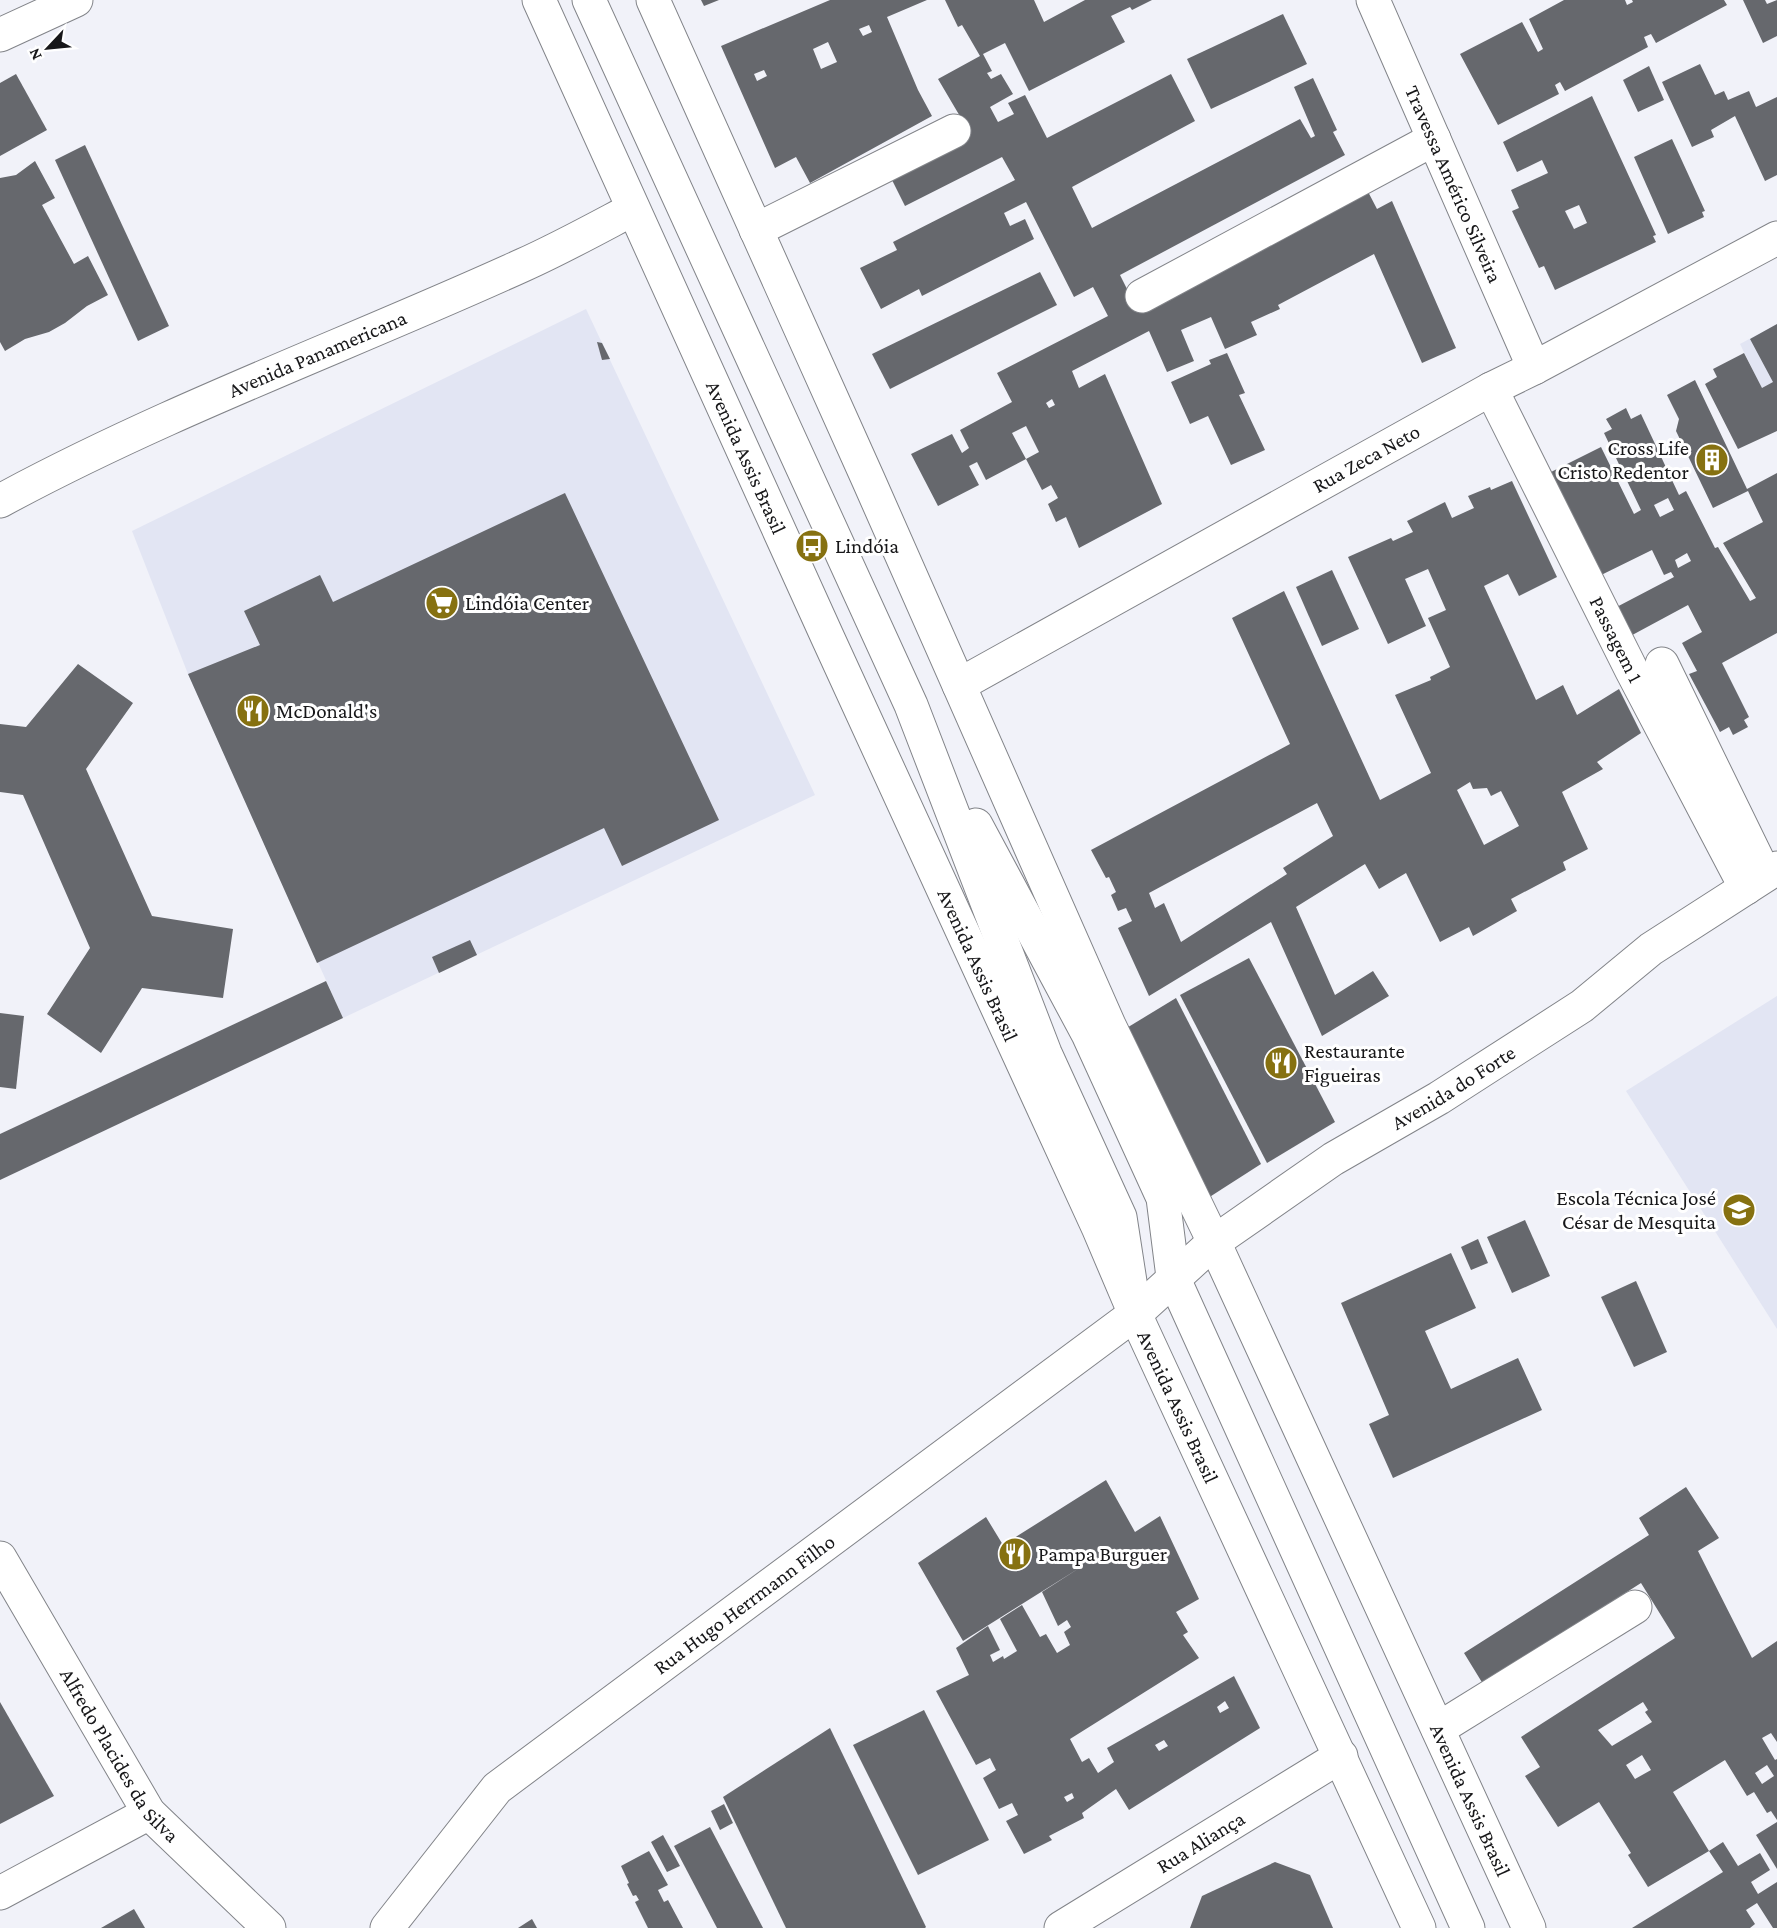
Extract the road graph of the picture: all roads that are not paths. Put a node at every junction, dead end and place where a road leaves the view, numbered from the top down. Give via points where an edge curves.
1 (539, 0) edge
2 (589, 0) edge
3 (653, 0) edge
4 (1373, 0) edge
5 (59, 4) edge
6 (0, 35) edge
7 (954, 131) dead end
8 (1434, 140) junction
9 (633, 209) junction
10 (756, 230) junction
11 (1777, 238) edge
12 (1142, 296) dead end
13 (1534, 368) junction
14 (1491, 389) junction
15 (0, 501) edge
16 (1662, 664) dead end
17 (959, 685) junction
18 (911, 705) junction
19 (1763, 877) edge
20 (1163, 1197) junction
21 (1120, 1217) junction
22 (1214, 1242) junction
23 (1173, 1277) junction
24 (1135, 1314) junction
25 (0, 1558) edge
26 (1635, 1607) dead end
27 (1438, 1729) junction
28 (1341, 1756) junction
29 (149, 1813) junction
30 (0, 1893) edge
31 (269, 1928) edge
32 (387, 1928) edge
33 (1061, 1928) edge
34 (1419, 1928) edge
35 (1468, 1928) edge
36 (1529, 1928) edge

1 - 9 main road, Avenida Assis Brasil
2 - 18 main road
3 - 10 main road, Avenida Assis Brasil
4 - 8 main road, Travessa Américo Silveira
5 - 6 main road
7 - 10 main road
8 - 12 main road
8 - 13 main road, Travessa Américo Silveira
9 - 15 main road, Avenida Panamericana via 524,264 242,386
9 - 24 main road, Avenida Assis Brasil
10 - 17 main road, Avenida Assis Brasil
11 - 13 main road, Rua Zeca Neto
13 - 14 main road, Rua Zeca Neto
14 - 17 main road, Rua Zeca Neto
14 - 19 main road, Passagem 1 via 1632,671
16 - 19 main road
17 - 22 main road, Avenida Assis Brasil via 1109,1025
18 - 20 main road via 1088,1034
18 - 21 main road via 1045,1053
19 - 22 main road, Avenida do Forte via 1652,949 1582,1006 1439,1098 1333,1159
20 - 22 main road
20 - 23 main road
21 - 23 main road
21 - 24 main road
22 - 23 main road, Avenida do Forte
22 - 27 main road, Avenida Assis Brasil
23 - 24 main road, Avenida do Forte
23 - 35 main road
24 - 28 main road, Avenida Assis Brasil
24 - 32 main road, Rua Hugo Herrmann Filho via 497,1788
25 - 29 main road, Alfredo Placides da Silva
26 - 27 main road
27 - 36 main road, Avenida Assis Brasil
28 - 33 main road, Rua Aliança
28 - 34 main road, Avenida Assis Brasil
29 - 30 main road
29 - 31 main road, Alfredo Placides da Silva

